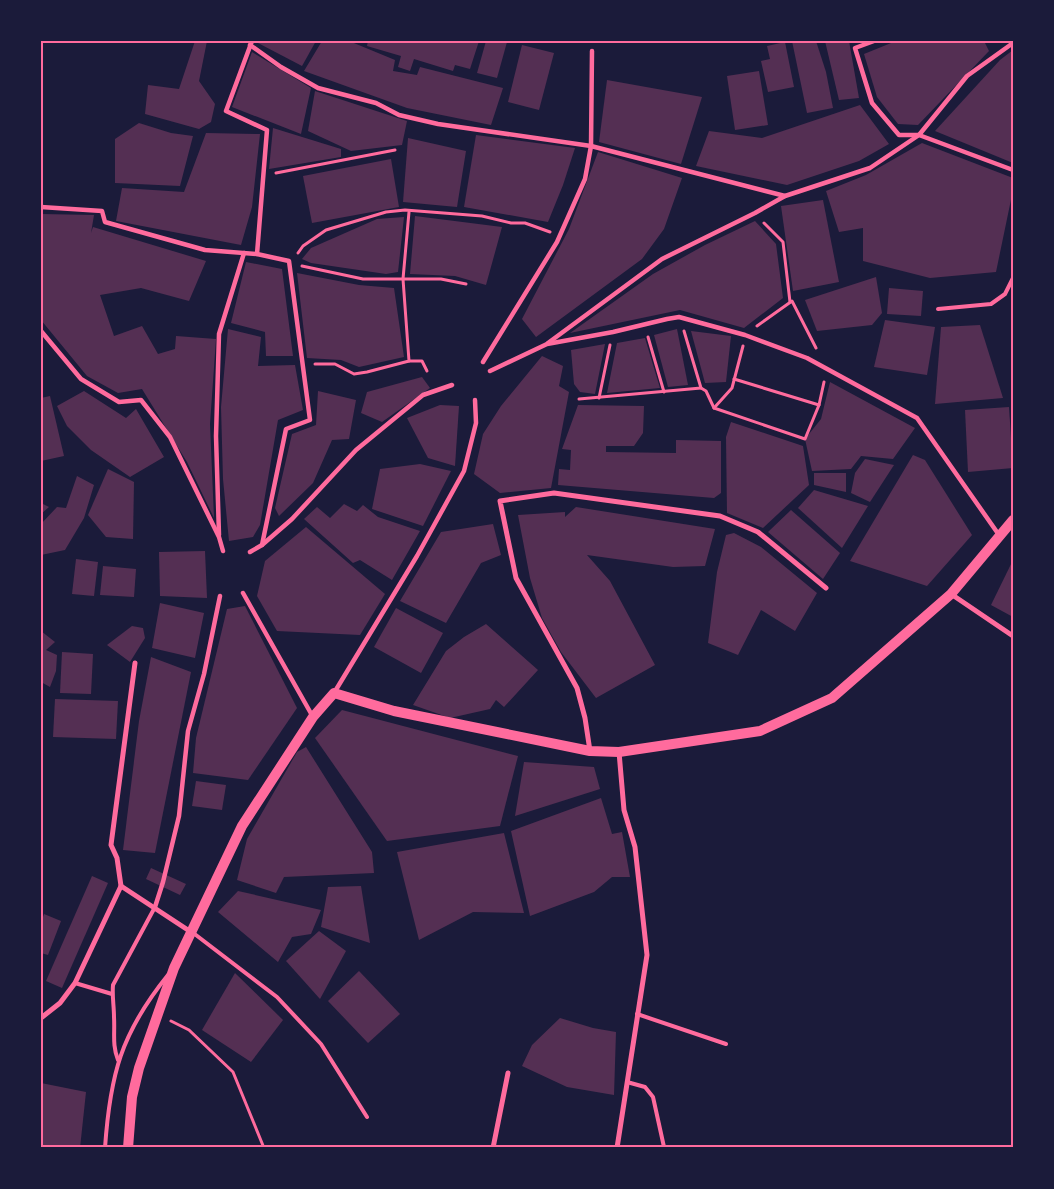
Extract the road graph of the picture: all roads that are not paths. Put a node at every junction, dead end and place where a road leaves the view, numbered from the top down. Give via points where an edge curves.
1 (874, 41) edge
2 (251, 43) edge
3 (1013, 43) edge
4 (592, 51) dead end
5 (919, 135) junction
6 (591, 146) junction
7 (1013, 170) edge
8 (784, 196) junction
9 (41, 207) edge
10 (244, 253) junction
11 (257, 254) junction
12 (1013, 278) edge
13 (938, 309) dead end
14 (41, 331) edge
15 (547, 344) junction
16 (483, 362) dead end
17 (490, 371) dead end
18 (452, 385) dead end
19 (475, 400) dead end
20 (1013, 474) edge
21 (1013, 490) edge
22 (1013, 520) edge
23 (1000, 536) junction
24 (219, 537) junction
25 (262, 545) junction
26 (223, 551) dead end
27 (250, 552) dead end
28 (826, 588) dead end
29 (243, 593) dead end
30 (952, 594) junction
31 (220, 596) dead end
32 (1013, 636) edge
33 (134, 663) dead end
34 (334, 693) junction
35 (313, 717) junction
36 (590, 751) junction
37 (618, 752) junction
38 (121, 886) junction
39 (155, 907) junction
40 (192, 932) junction
41 (174, 968) junction
42 (75, 983) junction
43 (112, 994) junction
44 (637, 1014) junction
45 (41, 1018) edge
46 (726, 1044) dead end
47 (118, 1060) junction
48 (508, 1073) dead end
49 (627, 1082) junction
50 (367, 1117) dead end
51 (664, 1147) edge
52 (105, 1148) edge
53 (128, 1148) edge
54 (493, 1148) edge
55 (617, 1148) edge

1 - 5 street via 855,48 872,103 898,135
2 - 6 street via 318,88 376,103 399,115 438,124
2 - 11 street via 226,111 267,130
3 - 5 street via 967,76
4 - 6 street
5 - 7 street
5 - 8 street via 870,168
6 - 8 street
6 - 16 street via 585,179 559,239
8 - 15 street via 662,259
9 - 10 street via 102,211 105,222 205,250
10 - 11 street
10 - 24 street via 219,334 216,436
11 - 25 street via 289,261 310,420 286,429
12 - 13 lane via 1005,294 991,304
14 - 24 street via 81,380 119,402 141,400 170,437
15 - 17 street
15 - 23 street via 679,317 746,335 807,358 917,418
18 - 25 street via 423,395 356,450 292,519
19 - 34 street via 476,423 464,471
20 - 21 lane
22 - 23 main road
23 - 30 main road
24 - 26 street
25 - 27 street
28 - 36 street via 758,532 720,516 554,493 500,501 516,578 577,688
29 - 35 street
30 - 32 street
30 - 37 main road via 832,698 796,716 760,731
31 - 39 street via 188,731 179,816
33 - 38 street via 111,845 117,858
34 - 35 main road
34 - 36 main road via 394,711
35 - 40 main road via 242,826
36 - 37 main road
37 - 44 street via 624,810 635,846 647,955
38 - 39 street
38 - 42 street
39 - 40 street
39 - 43 lane
40 - 41 main road
40 - 50 lane via 277,997 321,1044
41 - 47 lane via 136,1020
41 - 53 main road via 138,1068
42 - 43 lane
42 - 45 street via 60,1003
43 - 47 lane via 113,1038
44 - 46 lane
44 - 49 street
47 - 52 lane via 110,1092
48 - 54 street
49 - 51 lane via 645,1087 654,1097
49 - 55 street

